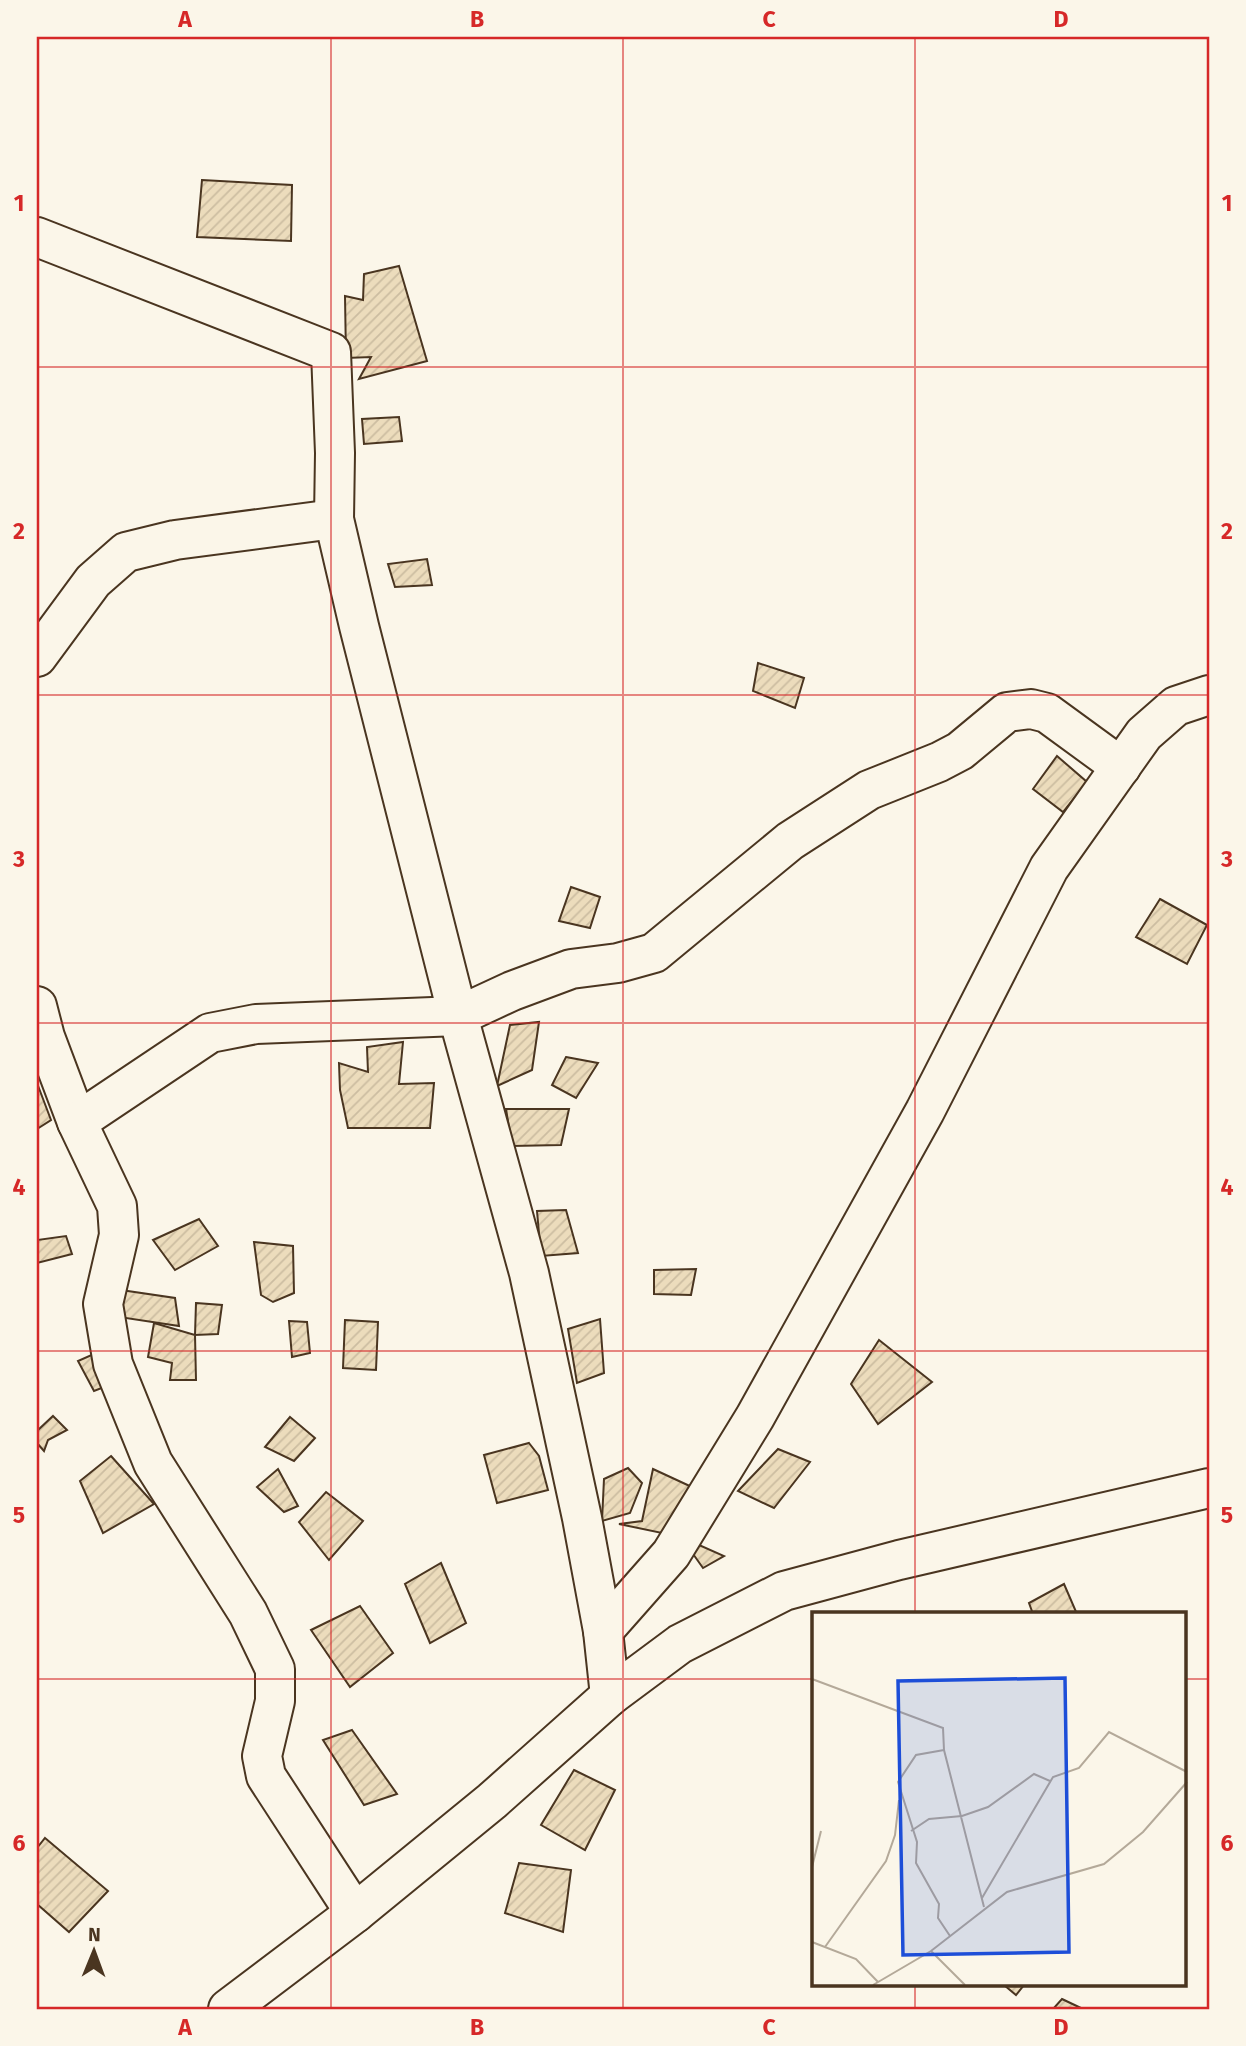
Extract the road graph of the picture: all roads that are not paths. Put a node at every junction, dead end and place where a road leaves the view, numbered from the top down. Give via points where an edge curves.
1 (37, 237) edge
2 (334, 519) junction
3 (37, 657) edge
4 (1209, 695) edge
5 (1121, 767) junction
6 (37, 1006) edge
7 (458, 1016) junction
8 (78, 1122) junction
9 (1209, 1488) edge
10 (603, 1631) junction
11 (610, 1696) junction
12 (355, 1913) junction
13 (228, 2009) edge

1 - 2 street via 331,352
2 - 3 street via 175,540 126,552 93,581
2 - 7 street
4 - 5 street via 1176,706 1144,734
5 - 7 street via 1047,713 1031,709 1007,712 960,751 869,790 790,841 654,953 571,969
5 - 10 street via 1049,868 925,1111 755,1417 671,1554
6 - 8 street
7 - 8 street via 256,1024 210,1033
7 - 10 street via 529,1273
8 - 12 street via 117,1206 119,1235 103,1304 113,1364 153,1463 248,1613 275,1669 275,1701 262,1756 266,1776
9 - 11 street via 784,1591 680,1644
10 - 11 street
11 - 12 street
12 - 13 street

